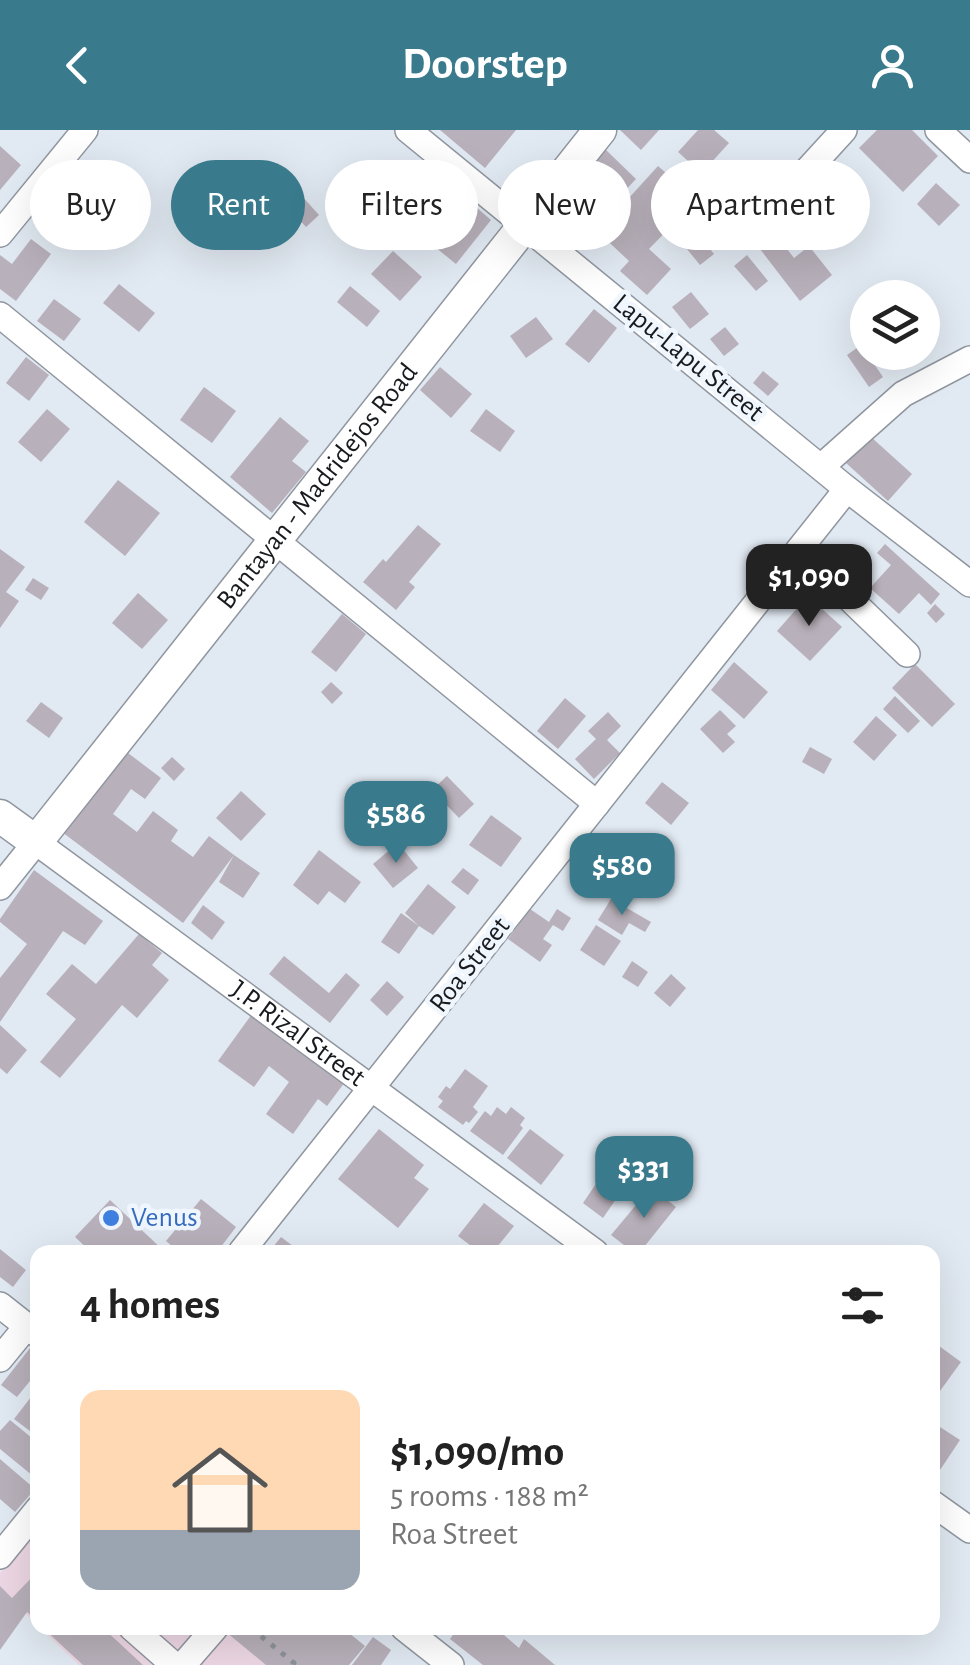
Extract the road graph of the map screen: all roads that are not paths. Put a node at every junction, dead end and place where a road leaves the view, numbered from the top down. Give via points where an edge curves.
1 (85, 130) edge
2 (408, 130) edge
3 (600, 130) edge
4 (844, 130) edge
5 (938, 130) edge
6 (576, 160) edge
7 (817, 160) edge
8 (970, 160) edge
9 (498, 203) edge
10 (0, 234) edge
11 (505, 250) edge
12 (556, 250) edge
13 (0, 314) edge
14 (970, 360) edge
15 (821, 467) junction
16 (848, 489) junction
17 (275, 540) junction
18 (799, 550) junction
19 (967, 577) edge
20 (907, 654) dead end
21 (597, 804) junction
22 (0, 816) edge
23 (36, 842) junction
24 (0, 887) edge
25 (372, 1087) junction
26 (247, 1245) edge
27 (586, 1245) edge
28 (0, 1305) edge
29 (30, 1328) edge
30 (30, 1332) edge
31 (0, 1358) edge
32 (940, 1508) edge
33 (30, 1529) edge
34 (970, 1530) edge
35 (0, 1556) edge
36 (140, 1635) edge
37 (209, 1635) edge
38 (413, 1635) edge
39 (174, 1665) edge
40 (183, 1665) edge
41 (451, 1665) edge

1 - 10 street
2 - 9 street, Lapu-Lapu Street
3 - 6 main road, Bantayan - Madridejos Road
4 - 7 street
5 - 8 street
11 - 17 main road, Bantayan - Madridejos Road
12 - 15 street, Lapu-Lapu Street
13 - 17 street
14 - 15 street via 902,394
15 - 16 street, Lapu-Lapu Street
16 - 18 street, Roa Street
16 - 19 street, Lapu-Lapu Street
17 - 21 street
17 - 23 main road, Bantayan - Madridejos Road
18 - 20 street
18 - 21 street, Roa Street
21 - 25 street, Roa Street
22 - 23 main road, J.P. Rizal Street
23 - 24 street
23 - 25 street, J.P. Rizal Street
25 - 26 street, Roa Street
25 - 27 street, J.P. Rizal Street
28 - 29 street
30 - 31 street
32 - 34 street
33 - 35 street
36 - 39 street
37 - 40 street
38 - 41 street

